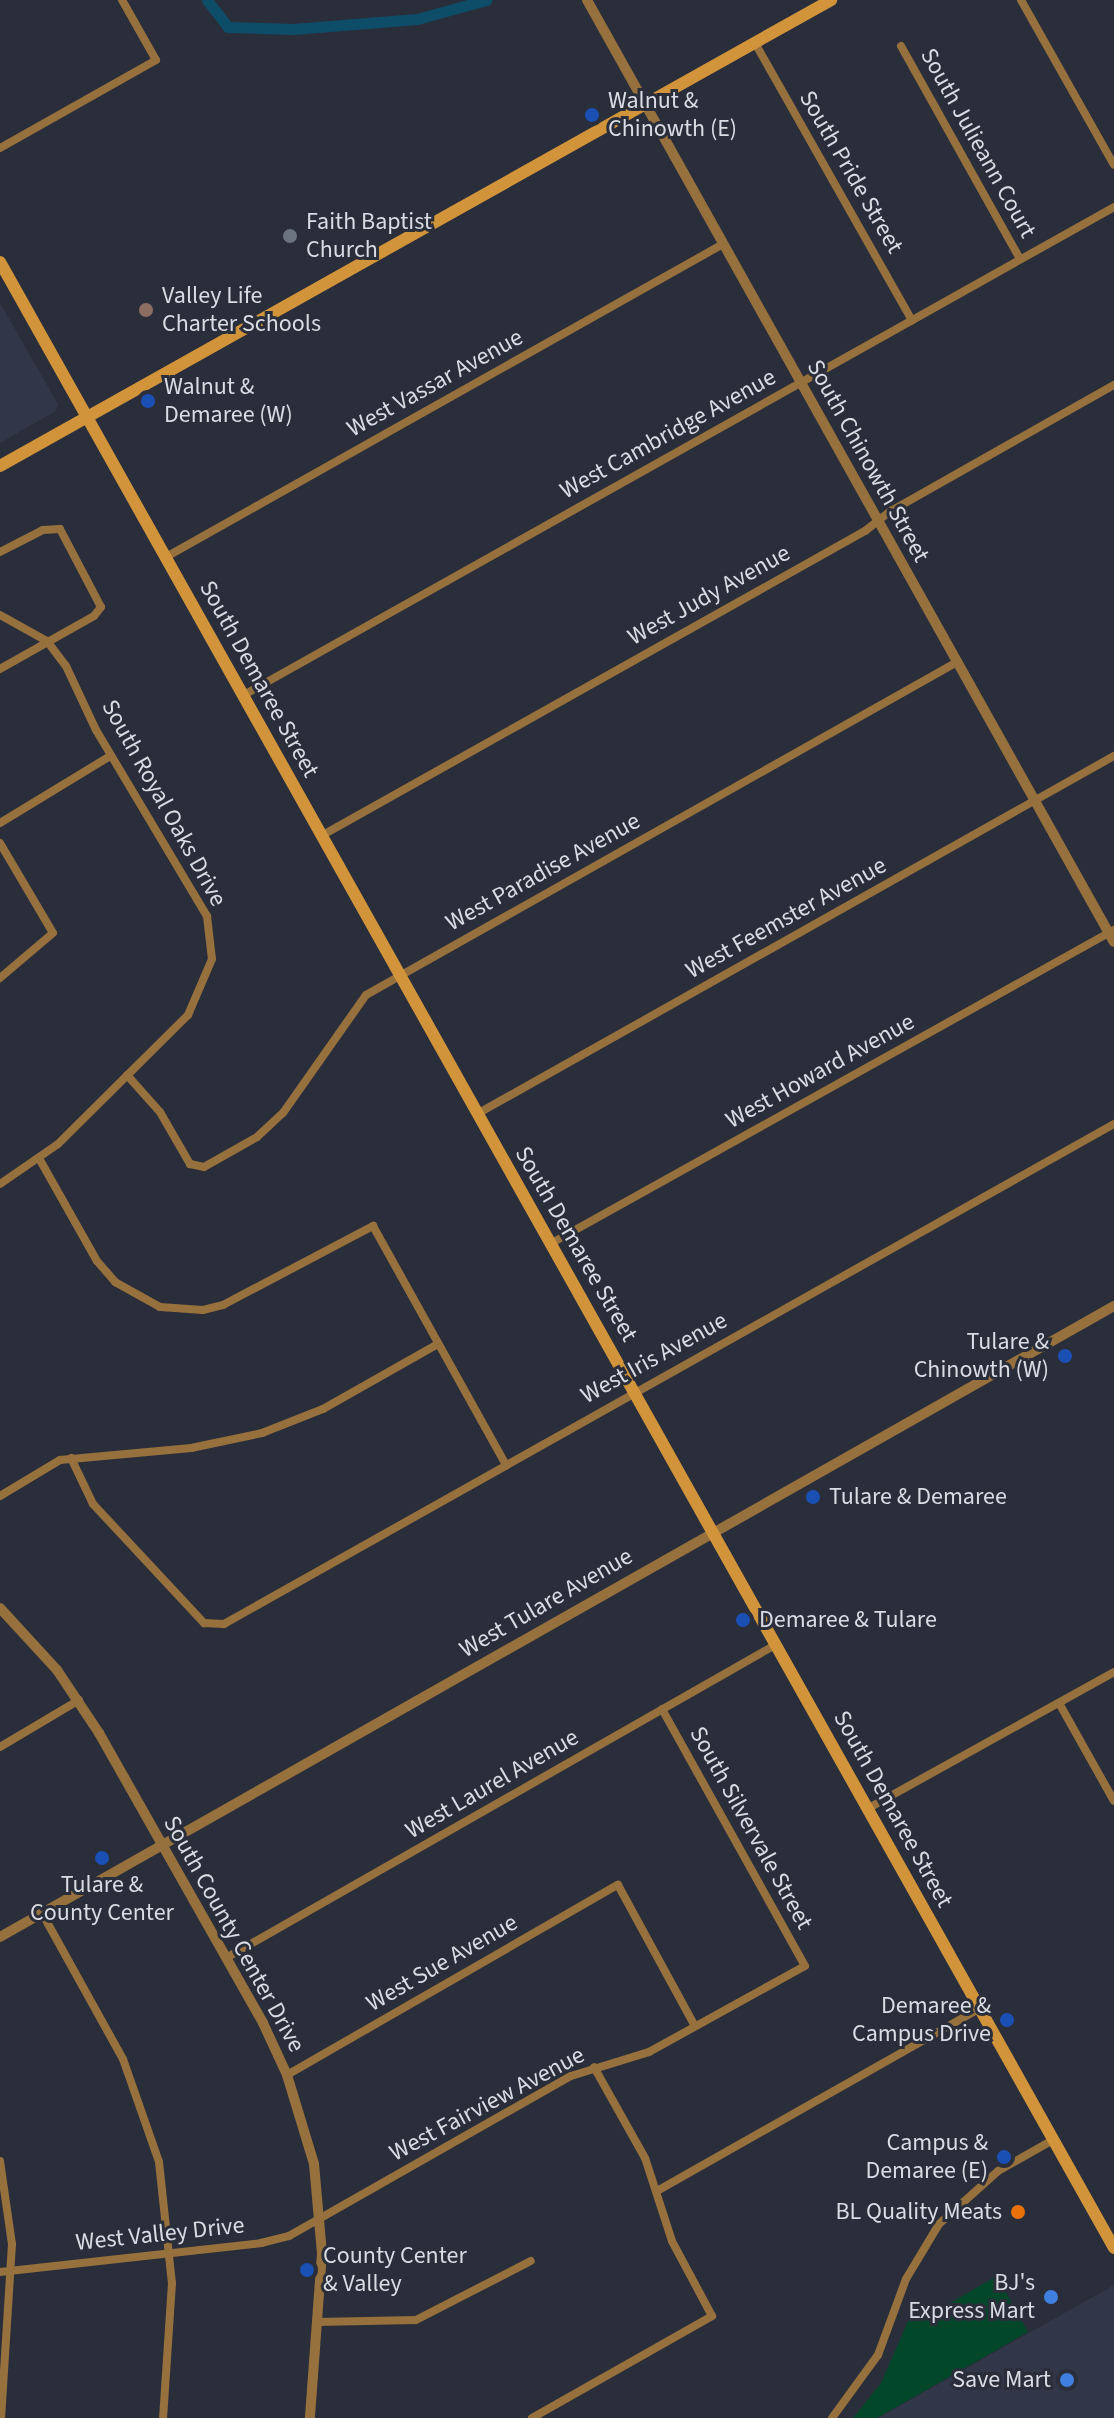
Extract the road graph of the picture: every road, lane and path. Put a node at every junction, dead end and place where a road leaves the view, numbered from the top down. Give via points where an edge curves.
1 (122, 0) edge
2 (587, 0) edge
3 (831, 0) edge
4 (1021, 0) edge
5 (755, 43) junction
6 (901, 46) dead end
7 (645, 104) junction
8 (0, 148) edge
9 (1114, 165) edge
10 (1114, 207) edge
11 (723, 244) junction
12 (1020, 259) junction
13 (0, 262) edge
14 (912, 321) junction
15 (801, 383) junction
16 (1114, 385) edge
17 (88, 417) junction
18 (0, 466) edge
19 (878, 520) junction
20 (0, 552) edge
21 (166, 557) junction
22 (0, 615) edge
23 (47, 641) junction
24 (957, 662) junction
25 (0, 669) edge
26 (242, 696) junction
27 (110, 756) junction
28 (1114, 756) edge
29 (1035, 800) junction
30 (0, 823) edge
31 (321, 836) junction
32 (0, 843) edge
33 (1112, 935) edge
34 (399, 975) junction
35 (0, 978) edge
36 (127, 1075) junction
37 (477, 1114) junction
38 (1114, 1124) edge
39 (40, 1160) junction
40 (0, 1184) edge
41 (550, 1244) junction
42 (1114, 1306) edge
43 (438, 1344) junction
44 (635, 1391) junction
45 (71, 1458) junction
46 (506, 1465) junction
47 (0, 1496) edge
48 (714, 1530) junction
49 (0, 1608) edge
50 (777, 1644) junction
51 (1114, 1672) edge
52 (79, 1700) junction
53 (1059, 1703) junction
54 (662, 1709) junction
55 (0, 1747) edge
56 (1114, 1801) edge
57 (867, 1809) junction
58 (162, 1843) junction
59 (42, 1913) junction
60 (0, 1937) edge
61 (226, 1958) junction
62 (805, 1966) joint
63 (980, 2008) junction
64 (695, 2026) junction
65 (594, 2067) junction
66 (287, 2075) junction
67 (1053, 2140) junction
68 (0, 2161) edge
69 (657, 2191) junction
70 (320, 2220) junction
71 (1114, 2248) edge
72 (171, 2253) junction
73 (531, 2261) dead end
74 (12, 2271) junction
75 (0, 2272) edge
76 (317, 2322) junction
77 (1, 2418) edge
78 (163, 2418) edge
79 (310, 2418) edge
80 (532, 2418) edge
81 (832, 2418) edge

1 - 8 street via 156,60
2 - 7 street, South Chinowth Street
3 - 5 main road
4 - 9 street
5 - 7 main road
5 - 14 street, South Pride Street
6 - 12 street, South Julieann Court
7 - 11 street, South Chinowth Street
7 - 17 main road
10 - 12 street, West Cambridge Avenue
11 - 15 street, South Chinowth Street
11 - 21 street, West Vassar Avenue
12 - 14 street, West Cambridge Avenue
13 - 17 main road, South Demaree Street
14 - 15 street, West Cambridge Avenue
15 - 19 street, South Chinowth Street
15 - 26 street, West Cambridge Avenue
16 - 19 street, West Judy Avenue
17 - 18 main road
17 - 21 main road, South Demaree Street
19 - 24 street, South Chinowth Street
19 - 31 street, West Judy Avenue
20 - 23 street via 43,530 60,529 100,596 101,607 94,616
21 - 26 main road, South Demaree Street
22 - 23 street, South Royal Oaks Drive
23 - 25 street
23 - 27 street, South Royal Oaks Drive via 86,701
24 - 29 street, South Chinowth Street
24 - 34 street, West Paradise Avenue
26 - 31 main road, South Demaree Street
27 - 30 street
27 - 36 street, South Royal Oaks Drive via 207,916 212,959 188,1015
28 - 29 street, West Feemster Avenue
29 - 33 street, South Chinowth Street
29 - 37 street, West Feemster Avenue
31 - 34 main road, South Demaree Street
32 - 35 street via 53,933
33 - 41 street, West Howard Avenue
34 - 36 street, West Paradise Avenue via 353,1009 268,1129 196,1169 160,1112
34 - 37 main road, South Demaree Street
36 - 39 street, South Royal Oaks Drive
37 - 41 main road, South Demaree Street
38 - 44 street, West Iris Avenue
39 - 40 street, South Royal Oaks Drive
39 - 43 street via 97,1261 115,1282 160,1307 203,1310 223,1305 373,1226
41 - 44 main road, South Demaree Street
42 - 48 street, West Tulare Avenue
43 - 45 street via 323,1409 262,1433 191,1448
43 - 46 street
44 - 46 street, West Iris Avenue
44 - 48 main road, South Demaree Street
45 - 46 street, West Iris Avenue via 93,1504 204,1623 215,1627
45 - 47 street via 34,1472
48 - 50 main road, South Demaree Street
48 - 58 street, West Tulare Avenue
49 - 52 street, South County Center Drive
50 - 54 street, West Laurel Avenue
50 - 57 main road, South Demaree Street
51 - 53 street
52 - 55 street
52 - 58 street, South County Center Drive
53 - 56 street
53 - 57 street
54 - 61 street, West Laurel Avenue
54 - 62 street, South Silvervale Street
57 - 63 main road, South Demaree Street
58 - 59 street, West Tulare Avenue
58 - 61 street, South County Center Drive
59 - 60 street, West Tulare Avenue
59 - 72 street via 144,2109 166,2194
61 - 66 street, South County Center Drive
62 - 64 street, West Fairview Avenue
63 - 67 main road, South Demaree Street
63 - 69 street
64 - 65 street, West Fairview Avenue via 649,2052
64 - 66 street, West Sue Avenue via 618,1885
65 - 69 street via 645,2158
65 - 70 street, West Fairview Avenue
66 - 70 street, South County Center Drive via 314,2164
67 - 71 main road, South Demaree Street
67 - 81 street via 998,2171 939,2224 906,2279 878,2355
68 - 74 street via 8,2194
69 - 80 street via 672,2241 712,2316
70 - 72 street, West Valley Drive via 261,2243
70 - 76 street, South County Center Drive
72 - 74 street, West Valley Drive
72 - 78 street
73 - 76 street via 416,2320
74 - 75 street, West Valley Drive
74 - 77 street
76 - 79 street, South County Center Drive

